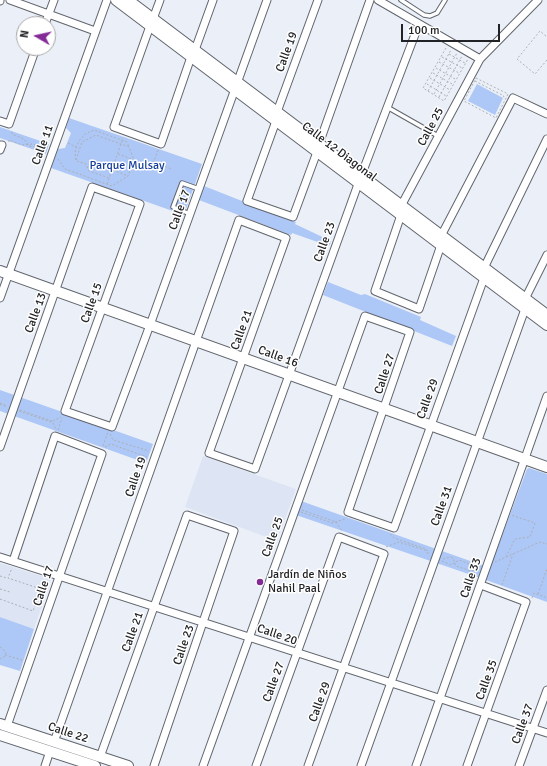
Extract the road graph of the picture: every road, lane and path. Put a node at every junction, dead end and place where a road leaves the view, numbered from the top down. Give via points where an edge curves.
1 (10, 0) edge
2 (54, 0) edge
3 (107, 0) edge
4 (116, 0) edge
5 (128, 0) edge
6 (160, 0) edge
7 (212, 0) edge
8 (267, 0) edge
9 (318, 0) edge
10 (370, 0) edge
11 (378, 0) edge
12 (401, 0) edge
13 (445, 0) edge
14 (538, 0) edge
15 (49, 14) junction
16 (152, 22) junction
17 (419, 24) junction
18 (95, 31) junction
19 (547, 37) edge
20 (448, 45) dead end
21 (453, 48) dead end
22 (458, 51) dead end
23 (193, 54) junction
24 (449, 54) junction
25 (464, 54) dead end
26 (33, 56) edge
27 (441, 57) junction
28 (455, 57) junction
29 (469, 57) dead end
30 (446, 59) junction
31 (480, 59) junction
32 (547, 59) edge
33 (460, 60) junction
34 (438, 62) junction
35 (452, 62) junction
36 (466, 64) junction
37 (443, 65) junction
38 (457, 66) junction
39 (435, 67) junction
40 (449, 68) junction
41 (463, 69) junction
42 (440, 70) junction
43 (454, 71) junction
44 (432, 73) junction
45 (446, 73) junction
46 (460, 74) junction
47 (437, 75) junction
48 (451, 76) junction
49 (429, 78) junction
50 (442, 79) junction
51 (456, 80) junction
52 (434, 81) junction
53 (475, 81) junction
54 (448, 82) junction
55 (478, 82) junction
56 (426, 83) junction
57 (439, 84) junction
58 (477, 84) dead end
59 (453, 85) junction
60 (236, 86) junction
61 (431, 86) junction
62 (445, 87) junction
63 (436, 90) junction
64 (450, 90) junction
65 (428, 91) junction
66 (442, 93) junction
67 (433, 94) junction
68 (447, 96) junction
69 (439, 98) junction
70 (503, 98) dead end
71 (387, 106) junction
72 (547, 114) edge
73 (276, 117) junction
74 (0, 121) edge
75 (12, 132) dead end
76 (124, 136) dead end
77 (438, 136) junction
78 (547, 139) edge
79 (122, 141) junction
80 (27, 144) junction
81 (68, 144) dead end
82 (121, 144) junction
83 (3, 145) edge
84 (159, 146) junction
85 (76, 147) junction
86 (80, 148) junction
87 (129, 148) junction
88 (318, 148) junction
89 (118, 153) junction
90 (56, 157) dead end
91 (76, 160) junction
92 (134, 160) junction
93 (171, 169) dead end
94 (112, 170) junction
95 (128, 176) junction
96 (109, 179) junction
97 (360, 179) junction
98 (107, 184) junction
99 (92, 187) joint
100 (106, 188) dead end
101 (199, 189) junction
102 (401, 211) junction
103 (190, 214) junction
104 (286, 238) joint
105 (441, 241) junction
106 (547, 255) edge
107 (484, 268) junction
108 (4, 273) edge
109 (484, 278) junction
110 (55, 291) junction
111 (0, 298) edge
112 (525, 304) junction
113 (102, 308) junction
114 (547, 315) edge
115 (365, 316) joint
116 (150, 325) junction
117 (547, 325) edge
118 (196, 341) junction
119 (244, 358) junction
120 (289, 374) junction
121 (337, 392) junction
122 (547, 396) edge
123 (0, 404) edge
124 (9, 407) dead end
125 (385, 409) junction
126 (17, 410) dead end
127 (64, 413) junction
128 (52, 422) junction
129 (430, 425) junction
130 (110, 430) junction
131 (56, 434) junction
132 (477, 442) junction
133 (0, 446) edge
134 (103, 451) junction
135 (151, 452) dead end
136 (149, 458) dead end
137 (525, 459) junction
138 (547, 467) edge
139 (255, 469) joint
140 (299, 510) dead end
141 (509, 514) dead end
142 (187, 515) joint
143 (348, 515) junction
144 (336, 522) junction
145 (392, 531) junction
146 (341, 536) junction
147 (547, 544) edge
148 (384, 551) junction
149 (513, 554) junction
150 (0, 557) edge
151 (506, 557) junction
152 (442, 560) dead end
153 (439, 561) dead end
154 (455, 563) junction
155 (12, 564) junction
156 (491, 564) dead end
157 (547, 569) edge
158 (0, 576) edge
159 (59, 576) junction
160 (8, 578) junction
161 (481, 585) junction
162 (501, 587) dead end
163 (0, 589) edge
164 (10, 592) dead end
165 (107, 592) junction
166 (538, 594) junction
167 (547, 598) edge
168 (0, 599) edge
169 (529, 600) junction
170 (154, 607) junction
171 (203, 622) junction
172 (248, 637) junction
173 (0, 647) edge
174 (296, 653) junction
175 (5, 655) junction
176 (0, 659) edge
177 (25, 661) dead end
178 (343, 668) junction
179 (391, 683) junction
180 (547, 690) edge
181 (440, 699) junction
182 (486, 714) junction
183 (533, 729) junction
184 (2, 733) edge
185 (547, 734) edge
186 (52, 746) junction
187 (100, 757) junction
188 (45, 766) edge
189 (95, 766) edge
190 (128, 766) edge
191 (154, 766) edge
192 (203, 766) edge
193 (256, 766) edge
194 (308, 766) edge
195 (361, 766) edge
196 (416, 766) edge
197 (467, 766) edge
198 (519, 766) edge

1 - 15 street
2 - 15 street
3 - 18 street, Calle 11
4 - 16 street, Calle 12 Diagonal
5 - 16 street, Calle 12 Diagonal
6 - 16 street
7 - 23 street
8 - 60 street, Calle 17
9 - 73 street, Calle 19
10 - 88 street
11 - 17 street
12 - 13 lane via 424,15 430,16 437,13
14 - 31 street, Calle 25
15 - 18 street
16 - 23 street, Calle 12 Diagonal
16 - 84 street via 114,127
17 - 31 street
17 - 71 street, Calle 23
18 - 108 street, Calle 11
19 - 32 path via 540,31 517,59 535,74
20 - 27 path
21 - 24 path
22 - 28 path
23 - 60 street, Calle 12 Diagonal
23 - 84 street
24 - 28 path
24 - 30 path
25 - 33 path
26 - 74 street via 9,124
27 - 30 path
27 - 34 path
28 - 33 path
28 - 35 path
29 - 36 path
30 - 35 path
30 - 37 path
31 - 77 street, Calle 25
33 - 36 path
33 - 38 path
34 - 37 path
34 - 39 path
35 - 38 path
35 - 40 path
36 - 41 path
37 - 40 path
37 - 42 path
38 - 41 path
38 - 43 path
39 - 42 path
39 - 44 path
40 - 43 path
40 - 45 path
41 - 46 path
42 - 45 path
42 - 47 path
43 - 46 path
43 - 48 path
44 - 47 path
44 - 49 path
45 - 48 path
45 - 50 path
46 - 51 path
47 - 50 path
47 - 52 path
48 - 51 path
48 - 54 path
49 - 52 path
49 - 56 path
50 - 54 path
50 - 57 path
51 - 59 path
52 - 57 path
52 - 61 path
53 - 53 path via 464,101 496,118 508,94 476,78
53 - 55 path
54 - 59 path
54 - 62 path
55 - 58 path
55 - 70 path via 504,96
56 - 61 path
56 - 65 path via 423,88
57 - 62 path
57 - 63 path
59 - 64 path
60 - 73 street, Calle 12 Diagonal
60 - 101 street, Calle 17
61 - 63 path
61 - 65 path
62 - 64 path
62 - 66 path
63 - 66 path
63 - 67 path
64 - 68 path
65 - 67 path
66 - 68 path
66 - 69 path
67 - 69 path
68 - 69 path via 444,101
71 - 77 lane
71 - 97 street, Calle 23
72 - 105 street via 513,98
73 - 88 street, Calle 12 Diagonal
73 - 88 street, Calle 19 via 247,201 293,217
75 - 80 path via 24,139
76 - 79 path
77 - 102 street, Calle 25
78 - 107 street
79 - 82 path
79 - 85 path via 94,130 85,134
79 - 87 path via 127,142
80 - 80 path via 29,146 49,150 33,144
80 - 83 path via 22,145 9,140
81 - 85 path
82 - 86 path via 96,135 82,142
82 - 87 path
82 - 89 path
84 - 93 path via 154,161
85 - 86 path
85 - 91 path
86 - 91 path
87 - 92 path
88 - 97 street, Calle 12 Diagonal
89 - 92 path
89 - 94 path
90 - 98 path via 65,169
91 - 96 path via 86,164 89,171
92 - 95 path
94 - 95 path
94 - 96 path
95 - 98 path via 112,186
96 - 98 path
97 - 102 street, Calle 12 Diagonal
97 - 120 street, Calle 23
98 - 100 path
99 - 110 street, Calle 13
99 - 113 street, Calle 15 via 140,204
101 - 103 street, Calle 17
101 - 103 lane via 182,183 173,208
102 - 105 street, Calle 12 Diagonal
102 - 105 street, Calle 25 via 375,291 419,309
103 - 116 street, Calle 17
104 - 118 street, Calle 19 via 239,220
104 - 119 street, Calle 21
105 - 107 street, Calle 12 Diagonal
105 - 109 street, Calle 12 Diagonal
106 - 112 street, Calle 31
107 - 112 street, Calle 12 Diagonal
108 - 110 street, Calle 16
108 - 111 street, Calle 11
109 - 112 street, Calle 12 Diagonal
109 - 129 street, Calle 29
110 - 113 street, Calle 16
110 - 133 street, Calle 13
112 - 114 street, Calle 12 Diagonal
112 - 117 street, Calle 12 Diagonal
112 - 132 street, Calle 31
113 - 116 street, Calle 16
113 - 127 street, Calle 15
115 - 121 street, Calle 25
115 - 125 street, Calle 27 via 410,332
116 - 118 street, Calle 16
116 - 130 street, Calle 17
118 - 119 street, Calle 16
118 - 165 street, Calle 19
119 - 120 street, Calle 16
119 - 139 street, Calle 21 via 209,452
120 - 121 street, Calle 16
120 - 139 street, Calle 23
121 - 125 street, Calle 16
121 - 172 street, Calle 25
122 - 137 street, Calle 33
123 - 124 path
125 - 129 street, Calle 16
125 - 143 street, Calle 27
126 - 128 path
127 - 128 path
127 - 130 street
127 - 131 path
128 - 131 path
129 - 132 street, Calle 16
129 - 145 street, Calle 29
130 - 134 path
130 - 135 path via 113,440
131 - 134 street
131 - 155 street
132 - 137 street, Calle 16
132 - 179 street, Calle 31
134 - 136 path via 111,444
134 - 159 street, Calle 17
137 - 138 street, Calle 16
137 - 161 street, Calle 33
140 - 144 path
141 - 151 path via 535,524 530,537 515,539
142 - 170 street, Calle 21
142 - 171 street, Calle 23 via 234,531
143 - 144 path
143 - 145 street
144 - 146 path
145 - 148 path via 394,538 426,549 432,557 425,550 400,542
146 - 148 street
146 - 174 street, Calle 27
147 - 149 path via 540,542
148 - 178 street, Calle 29
149 - 151 path
149 - 162 path
150 - 155 street, Calle 20
151 - 156 path
152 - 154 path via 450,557
153 - 154 path via 451,565
154 - 154 path via 456,566 471,571 480,568 459,560
155 - 159 street, Calle 20
155 - 160 path
157 - 166 path
158 - 160 path
159 - 165 street, Calle 20
159 - 184 street, Calle 17
160 - 168 path via 40,589 33,611
161 - 169 street
161 - 181 street, Calle 33
163 - 164 path
165 - 170 street, Calle 20
165 - 186 street, Calle 19
166 - 167 path
166 - 169 path via 534,593
169 - 182 street, Calle 35
170 - 171 street, Calle 20
170 - 187 street, Calle 21
171 - 172 street, Calle 20
171 - 191 street, Calle 23
172 - 174 street, Calle 20
172 - 192 street, Calle 25
173 - 175 path
174 - 178 street, Calle 20
174 - 193 street, Calle 27
175 - 176 path
175 - 177 path
178 - 179 street, Calle 20
178 - 194 street, Calle 29
179 - 181 street, Calle 20
179 - 195 street, Calle 31
180 - 183 street, Calle 37
181 - 182 street, Calle 20
181 - 196 street, Calle 33
182 - 183 street, Calle 20
182 - 197 street, Calle 35
183 - 185 street, Calle 20
183 - 198 street, Calle 37
184 - 186 street, Calle 22
186 - 187 street, Calle 22
186 - 188 street, Calle 19
186 - 189 street, Calle 22
187 - 190 street, Calle 22

